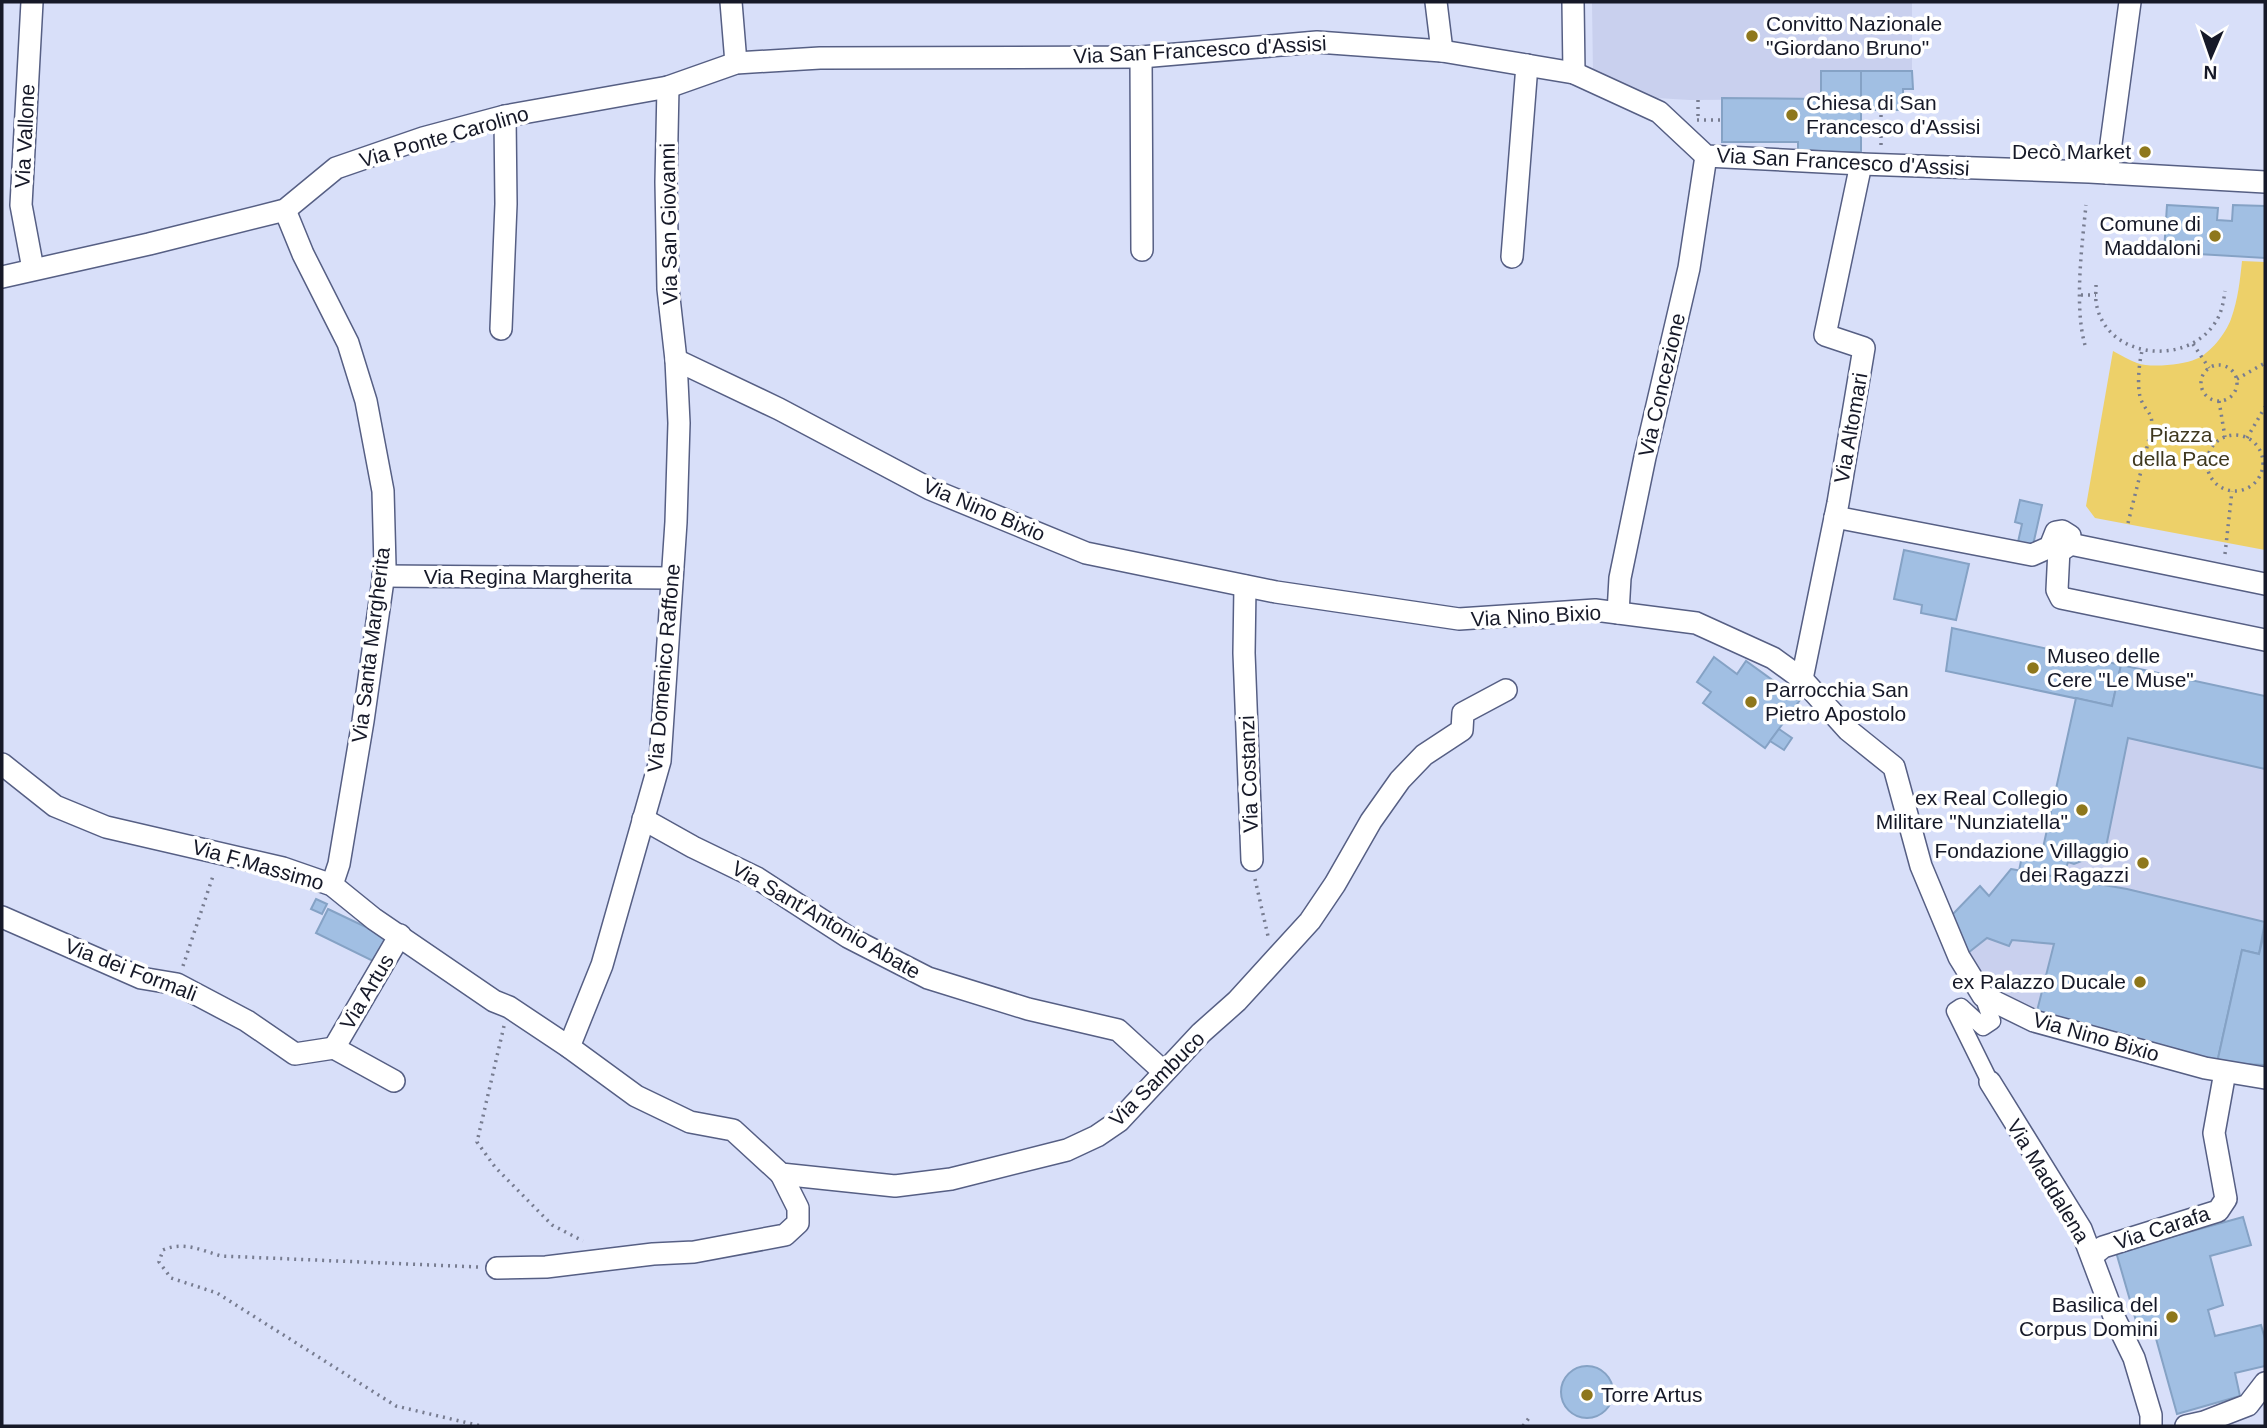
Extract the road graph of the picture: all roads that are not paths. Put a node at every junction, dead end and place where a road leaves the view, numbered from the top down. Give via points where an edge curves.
1 (32, 2) edge
2 (731, 2) edge
3 (1436, 2) edge
4 (1573, 2) edge
5 (2130, 2) edge
6 (1442, 51) junction
7 (1141, 57) junction
8 (736, 63) junction
9 (1527, 65) junction
10 (1574, 73) junction
11 (668, 87) junction
12 (505, 116) junction
13 (1706, 156) junction
14 (1871, 165) junction
15 (2107, 173) junction
16 (2265, 182) edge
17 (285, 210) junction
18 (1142, 250) dead end
19 (1512, 257) dead end
20 (33, 269) junction
21 (2, 277) edge
22 (501, 329) dead end
23 (676, 360) junction
24 (1835, 517) junction
25 (2061, 545) junction
26 (383, 576) junction
27 (673, 578) junction
28 (2265, 584) edge
29 (1245, 586) junction
30 (1618, 613) junction
31 (2265, 640) edge
32 (1802, 679) junction
33 (1506, 690) dead end
34 (2, 764) edge
35 (643, 819) junction
36 (1252, 860) road end
37 (332, 886) junction
38 (2, 917) edge
39 (400, 935) junction
40 (1983, 996) junction
41 (569, 1047) junction
42 (334, 1048) junction
43 (1164, 1072) junction
44 (2225, 1072) junction
45 (2265, 1078) edge
46 (394, 1081) dead end
47 (1990, 1082) joint
48 (780, 1174) junction
49 (2092, 1256) junction
50 (497, 1268) road end
51 (2265, 1382) edge
52 (2151, 1426) edge
53 (2186, 1426) edge

1 - 20 street, Via Vallone via 21,205
2 - 8 street
3 - 6 street
4 - 10 street
5 - 15 street
6 - 7 street, Via San Francesco d'Assisi via 1317,42
6 - 9 street, Via San Francesco d'Assisi
7 - 8 street, Via San Francesco d'Assisi via 820,58
7 - 18 street
8 - 11 street, Via Ponte Carolino
9 - 10 street, Via San Francesco d'Assisi
9 - 19 street
10 - 13 street, Via San Francesco d'Assisi via 1659,112
11 - 12 street, Via Ponte Carolino
11 - 23 street, Via San Giovanni via 668,289
12 - 17 street, Via Ponte Carolino via 423,138 336,169
12 - 22 street
13 - 14 street, Via San Francesco d'Assisi
13 - 30 street, Via Concezione via 1689,268 1620,578
14 - 15 street, Via San Francesco d'Assisi
14 - 24 street, Via Altomari via 1825,335 1864,348
15 - 16 street, Via San Francesco d'Assisi
17 - 20 street, Via Ponte Carolino
17 - 26 street, Via Santa Margherita via 348,343 366,401 383,491
20 - 21 street, Via Ponte Carolino
23 - 27 street, Via Domenico Raffone via 679,423
23 - 29 street, Via Nino Bixio via 930,489 1086,553
24 - 25 street via 2032,555
24 - 32 street, Via Altomari
25 - 28 street
25 - 31 street via 2057,590 2061,598
26 - 27 street, Via Regina Margherita
26 - 37 street, Via Santa Margherita via 361,734
27 - 35 street, Via Domenico Raffone via 660,761
29 - 30 street, Via Nino Bixio via 1459,619 1595,610
29 - 36 street, Via Costanzi
30 - 32 street, Via Nino Bixio via 1696,623 1773,658
32 - 40 street, Via Nino Bixio via 1848,730 1894,767 1921,866 1959,957
33 - 43 street, Via Sambuco via 1464,713 1462,730 1424,755 1400,780 1310,921
34 - 37 street, Via F.Massimo via 55,806 106,827 283,868
35 - 41 street, Via Domenico Raffone via 602,965
35 - 43 street, Via Sant'Antonio Abate via 757,878 848,937 918,973 1028,1009 1118,1030
37 - 39 street, Via F.Massimo
38 - 42 street, Via dei Formali via 141,978 177,984 247,1021 295,1054
39 - 41 street, Via F.Massimo
39 - 42 street, Via Artus
40 - 44 street, Via Nino Bixio via 2034,1021
40 - 47 street, Via Maddalena via 1992,1021 1983,1027 1961,1007 1955,1011
41 - 48 street via 664,1111 690,1122 733,1130
42 - 46 street
43 - 48 street, Via Sambuco via 1119,1121 1067,1150 951,1179 895,1186
44 - 45 street, Via Nino Bixio
44 - 49 street, Via Carafa via 2214,1133 2226,1199 2218,1211 2103,1247
47 - 49 street, Via Maddalena via 2081,1229
48 - 50 street via 798,1208 798,1223 785,1235 694,1252
49 - 52 street, Via Maddalena via 2134,1358
51 - 53 street via 2248,1405

